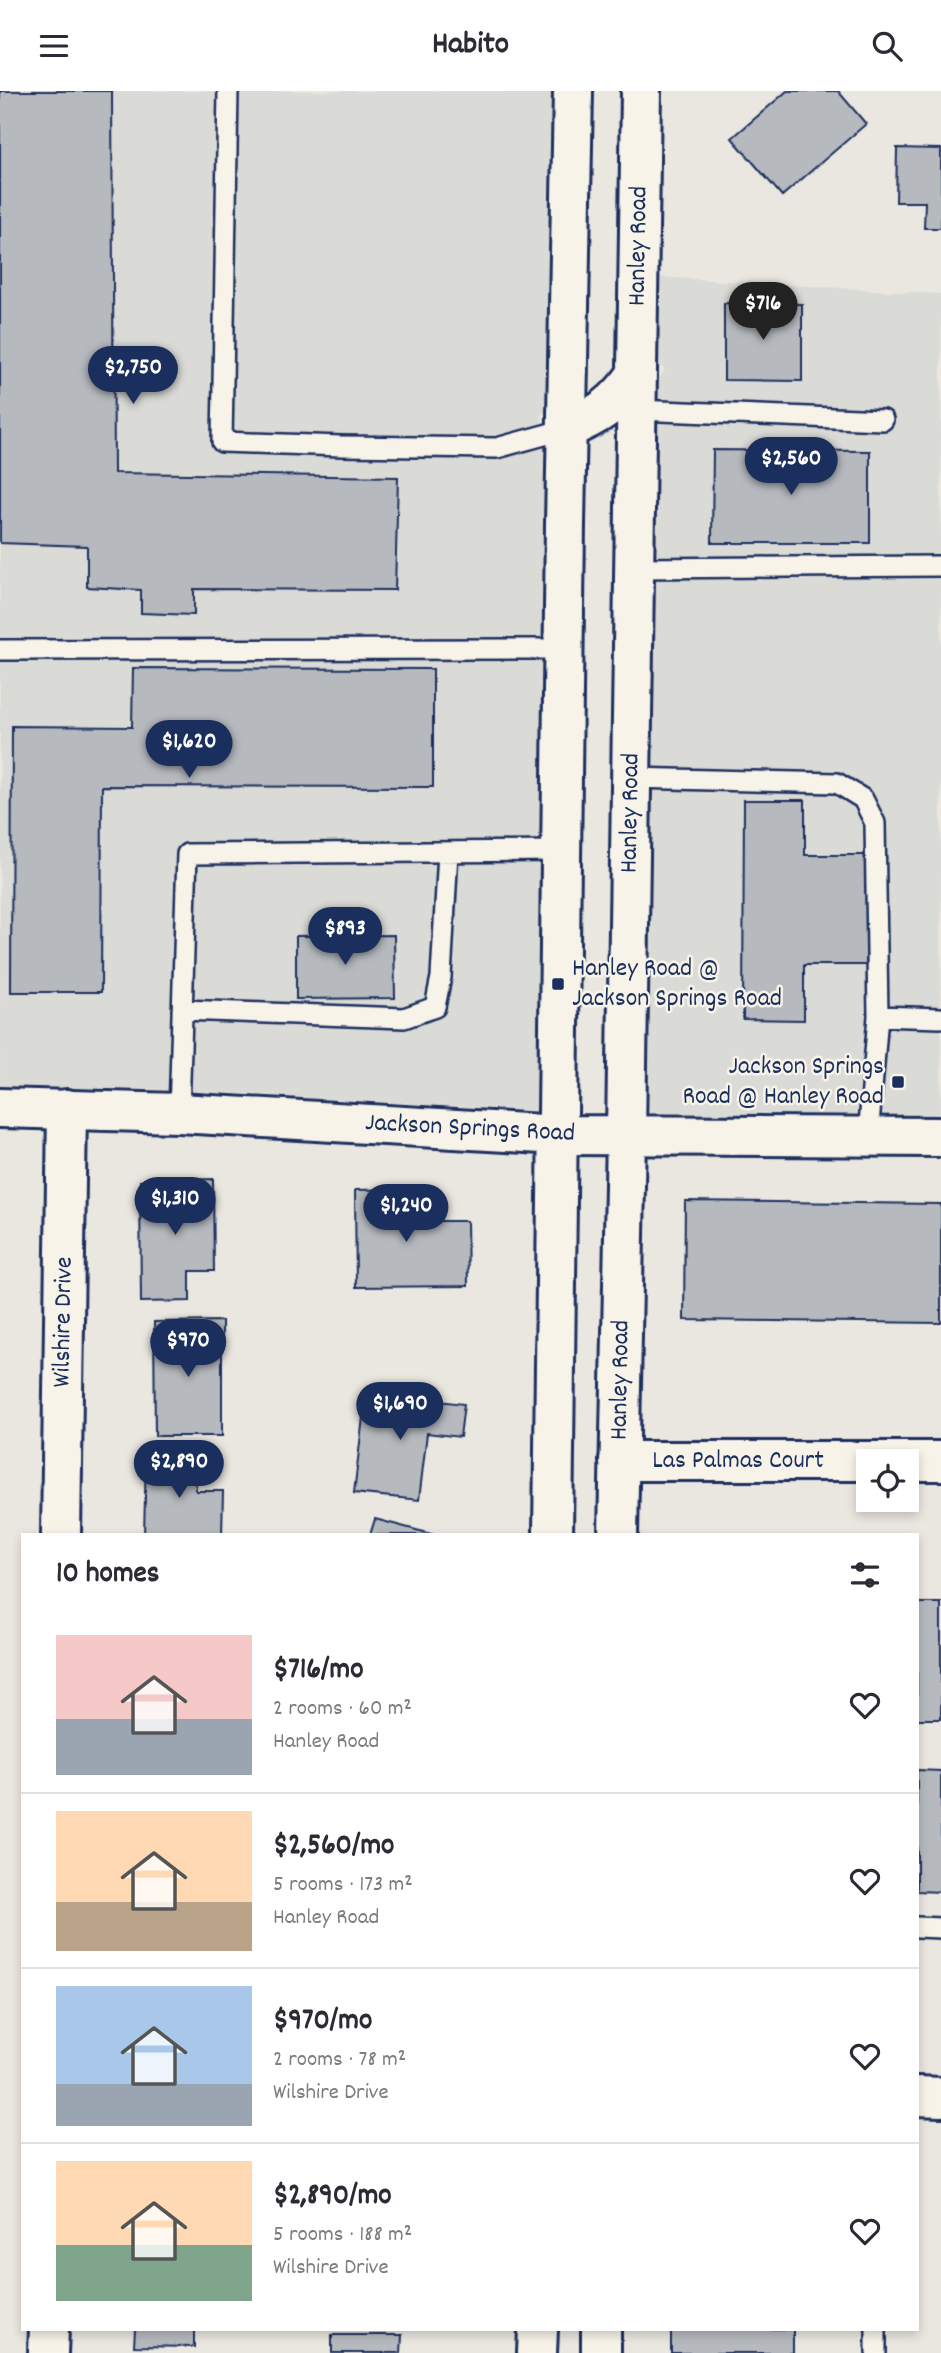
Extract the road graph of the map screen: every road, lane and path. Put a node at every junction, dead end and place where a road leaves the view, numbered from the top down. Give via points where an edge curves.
1 (228, 91) edge
2 (573, 91) edge
3 (641, 91) edge
4 (637, 392) junction
5 (883, 420) dead end
6 (566, 429) junction
7 (939, 566) dead end
8 (634, 568) junction
9 (564, 649) junction
10 (0, 650) edge
11 (631, 778) junction
12 (562, 851) junction
13 (448, 852) junction
14 (182, 1010) junction
15 (878, 1016) junction
16 (941, 1017) edge
17 (0, 1108) edge
18 (67, 1109) junction
19 (179, 1113) junction
20 (559, 1135) junction
21 (626, 1135) junction
22 (868, 1137) junction
23 (941, 1137) edge
24 (619, 1461) junction
25 (941, 1461) edge
26 (61, 1533) edge
27 (553, 1533) edge
28 (618, 1533) edge
29 (919, 1927) edge
30 (941, 1928) edge
31 (919, 2096) edge
32 (941, 2097) edge
33 (49, 2331) edge
34 (538, 2331) edge
35 (601, 2331) edge
36 (876, 2331) edge
37 (48, 2353) edge
38 (537, 2353) edge
39 (601, 2353) edge
40 (876, 2353) edge

1 - 6 lane via 222,442 497,448
2 - 6 main road
3 - 4 main road, Hanley Road
4 - 5 lane
4 - 6 main road via 622,395 592,418
4 - 8 main road, Hanley Road
6 - 9 main road
7 - 8 lane
8 - 11 main road, Hanley Road
9 - 10 lane
9 - 12 main road
11 - 15 lane via 837,783 863,799 875,823
11 - 21 main road, Hanley Road
12 - 13 lane
12 - 20 main road
13 - 14 lane via 435,1007 404,1018
13 - 14 lane via 187,855
14 - 19 lane
15 - 16 lane
15 - 22 lane
17 - 18 main road, Jackson Springs Road
18 - 19 main road, Jackson Springs Road
18 - 26 main road, Wilshire Drive
19 - 20 main road, Jackson Springs Road
20 - 21 main road, Jackson Springs Road
20 - 27 main road
21 - 22 main road, Jackson Springs Road
21 - 24 main road, Hanley Road
22 - 23 main road, Jackson Springs Road
24 - 25 main road, Las Palmas Court
24 - 28 main road, Hanley Road
29 - 30 lane
31 - 32 main road
33 - 37 main road
34 - 38 main road
35 - 39 main road
36 - 40 lane

